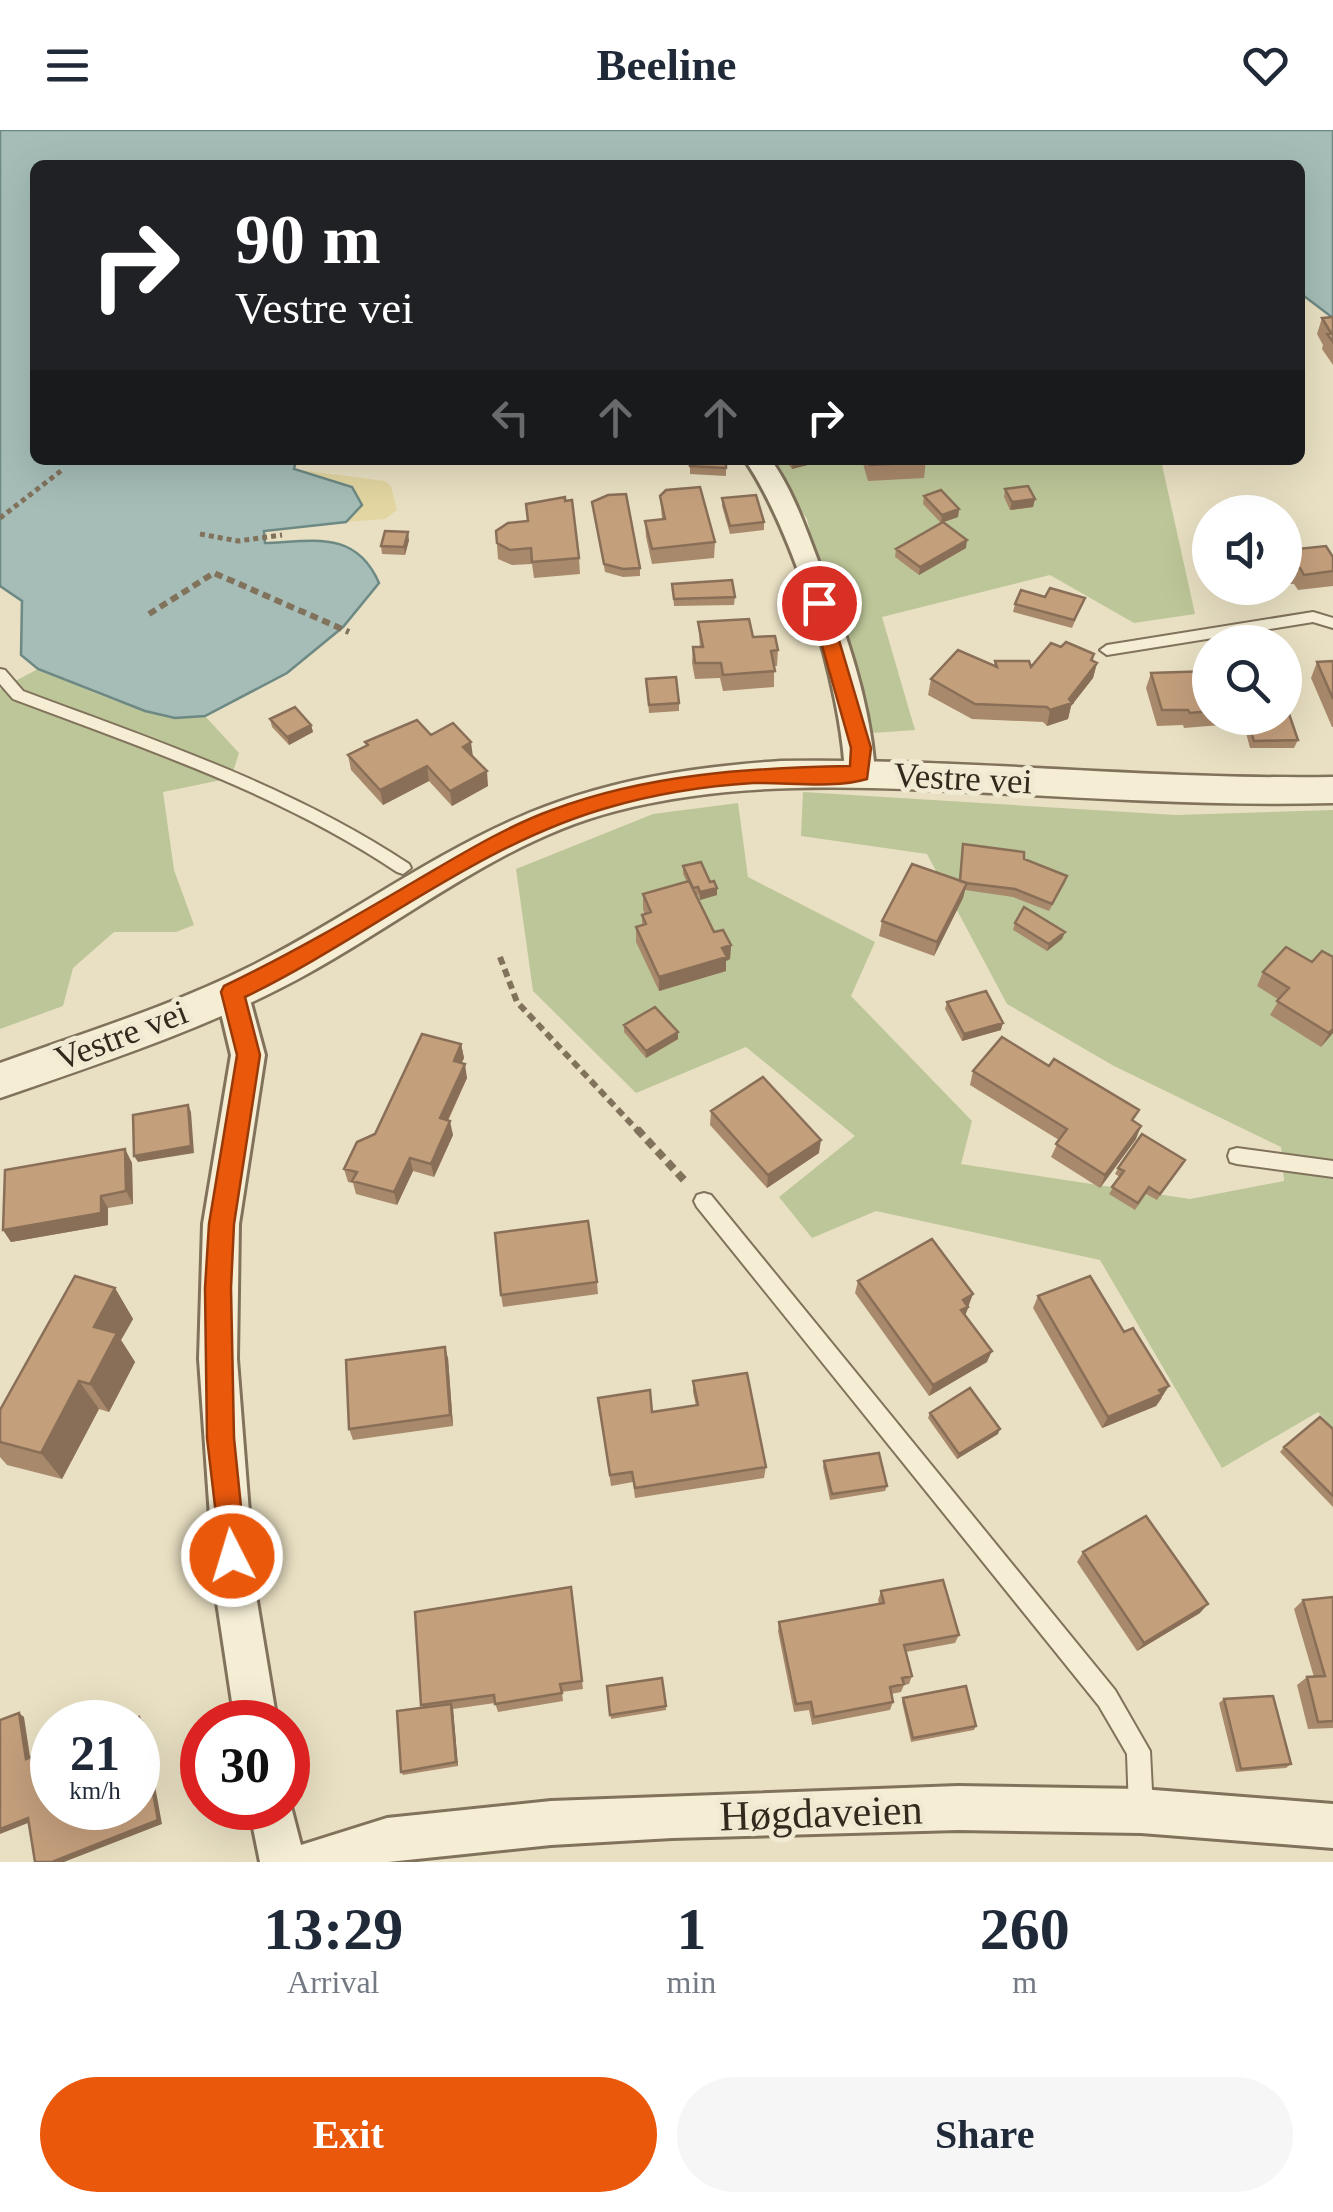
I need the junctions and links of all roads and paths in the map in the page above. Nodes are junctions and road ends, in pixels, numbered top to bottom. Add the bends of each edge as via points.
1 (762, 465) edge
2 (62, 470) dead end
3 (0, 518) edge
4 (200, 534) dead end
5 (282, 534) dead end
6 (149, 614) dead end
7 (1333, 622) edge
8 (348, 632) dead end
9 (1107, 650) dead end
10 (0, 674) edge
11 (860, 774) junction
12 (1333, 790) edge
13 (403, 868) dead end
14 (500, 956) dead end
15 (232, 992) junction
16 (0, 1081) edge
17 (1236, 1156) dead end
18 (1333, 1168) edge
19 (704, 1200) joint
20 (252, 1700) edge
21 (1142, 1810) junction
22 (1333, 1826) edge
23 (275, 1830) edge
24 (282, 1862) edge
25 (312, 1862) edge

1 - 11 street via 829,632 861,748
2 - 3 path
4 - 5 path via 238,541
6 - 8 path via 214,573
7 - 9 lane via 1313,617
10 - 13 lane via 18,694 339,826
11 - 12 street, Vestre vei
11 - 15 street, Vestre vei via 695,782 556,816
14 - 19 path via 517,1002
15 - 16 street, Vestre vei
15 - 20 street via 248,1055 222,1224 218,1359 234,1588
17 - 18 lane
19 - 21 lane via 1107,1698 1138,1750
21 - 22 street, Høgdaveien
21 - 25 street, Høgdaveien via 958,1808 551,1823 387,1840
23 - 24 street

